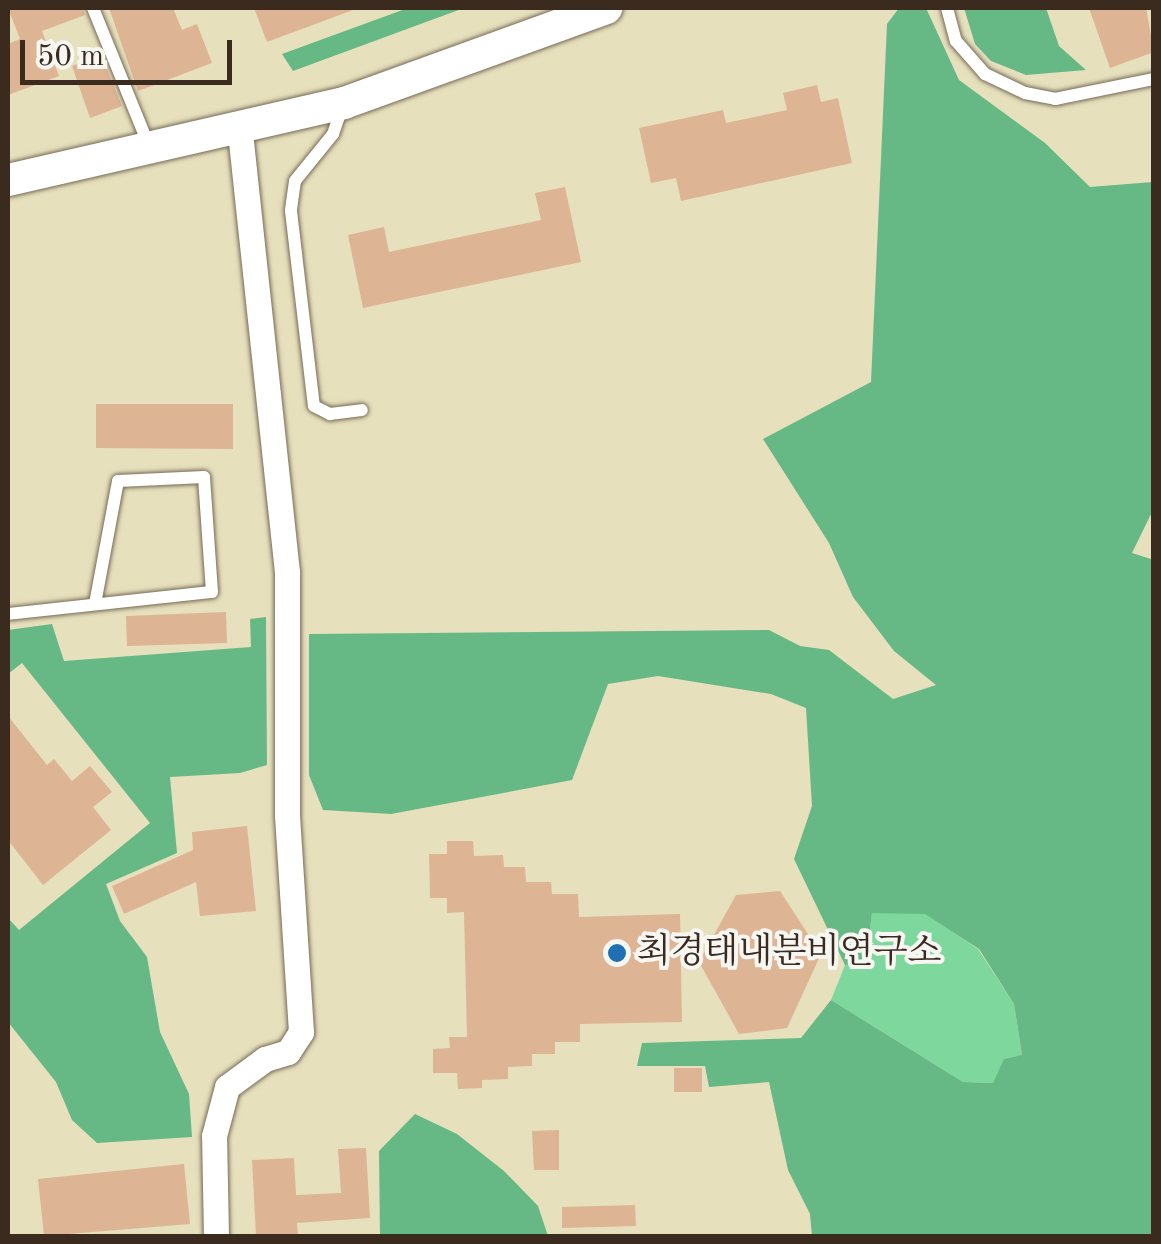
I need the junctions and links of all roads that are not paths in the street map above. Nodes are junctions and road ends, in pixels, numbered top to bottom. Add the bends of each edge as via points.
1 (93, 8) edge
2 (606, 8) edge
3 (947, 8) edge
4 (1153, 78) edge
5 (344, 103) junction
6 (239, 124) junction
7 (149, 146) junction
8 (8, 180) edge
9 (362, 410) dead end
10 (95, 604) junction
11 (8, 614) edge
12 (216, 1236) edge

1 - 7 lane
2 - 5 street
3 - 4 lane via 956,41 986,74 1025,93 1055,99
5 - 6 street
5 - 9 lane via 333,134 296,182 291,212 314,406 330,414
6 - 7 street
6 - 12 street via 287,572 287,815 302,1032 288,1052 265,1059 227,1087 214,1136
7 - 8 street
10 - 10 lane via 212,592 204,477 118,481
10 - 11 lane

